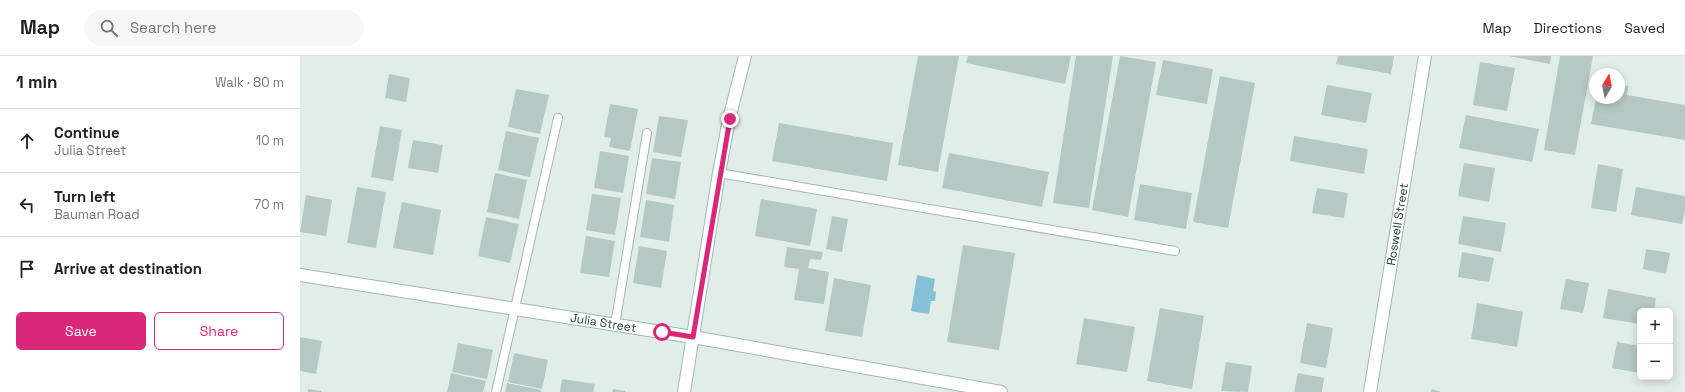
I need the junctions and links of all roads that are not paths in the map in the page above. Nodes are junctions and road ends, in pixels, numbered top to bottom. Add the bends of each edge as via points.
1 (745, 56) edge
2 (1426, 56) edge
3 (558, 118) dead end
4 (647, 133) dead end
5 (720, 173) junction
6 (1175, 251) dead end
7 (300, 275) edge
8 (515, 309) junction
9 (615, 325) junction
10 (693, 337) junction
11 (496, 392) edge
12 (684, 392) edge
13 (1001, 392) edge
14 (1370, 392) edge

1 - 5 street
2 - 14 street, Roswell Street
3 - 8 lane
4 - 9 lane
5 - 6 lane
5 - 10 street
7 - 8 street, Julia Street
8 - 9 street, Julia Street
8 - 11 lane
9 - 10 street, Julia Street
10 - 12 street
10 - 13 street, Julia Street

